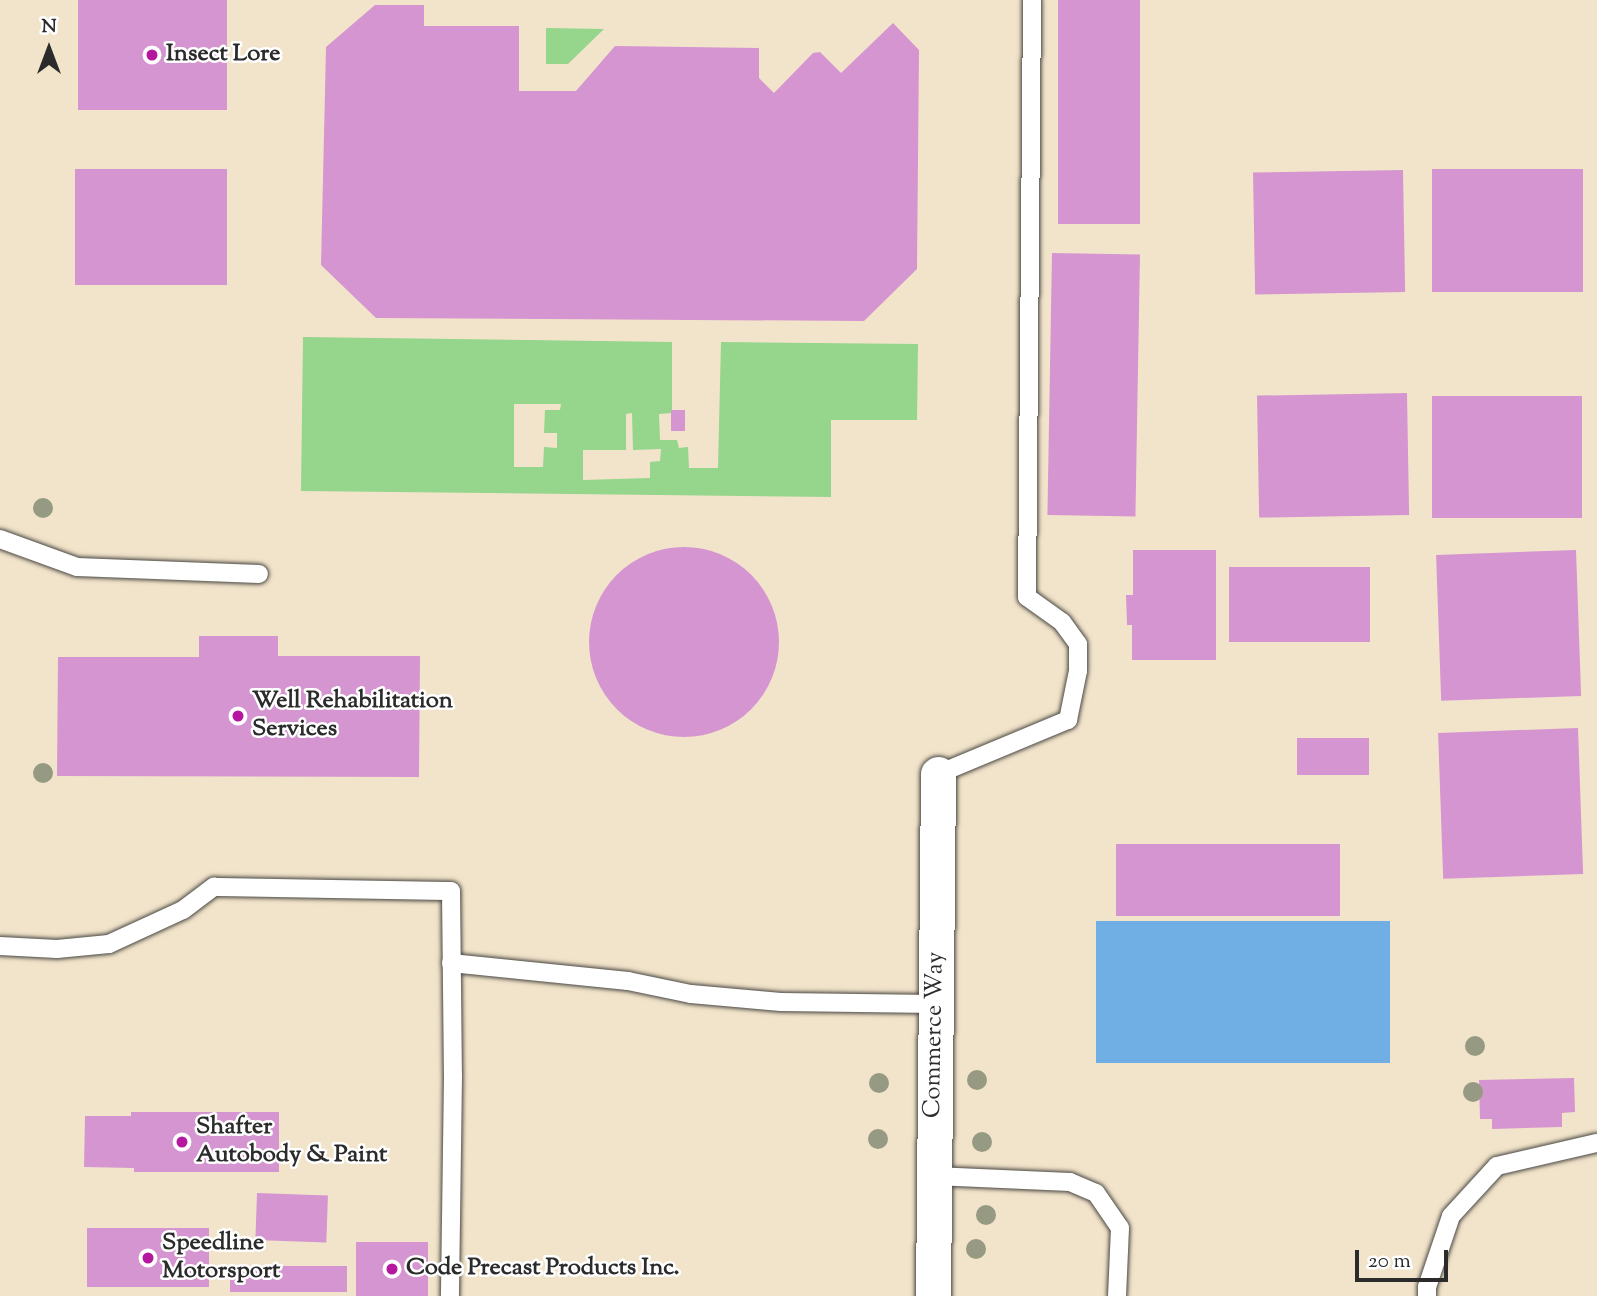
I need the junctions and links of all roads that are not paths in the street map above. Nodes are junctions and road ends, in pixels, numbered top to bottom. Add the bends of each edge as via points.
1 (1032, 0) edge
2 (0, 540) edge
3 (259, 574) dead end
4 (937, 774) joint
5 (0, 946) edge
6 (451, 963) junction
7 (936, 1004) junction
8 (1597, 1143) edge
9 (934, 1177) junction
10 (450, 1296) edge
11 (933, 1296) edge
12 (1116, 1296) edge
13 (1427, 1296) edge

1 - 4 lane via 1027,597 1062,622 1078,644 1078,671 1068,720
2 - 3 lane via 77,567
4 - 7 street, Commerce Way
5 - 6 lane via 57,949 109,944 183,910 214,887 451,891
6 - 7 lane via 768,1001
6 - 10 lane
7 - 9 street, Commerce Way
8 - 13 lane via 1497,1166 1451,1216
9 - 11 street, Commerce Way
9 - 12 lane via 1070,1182 1097,1194 1120,1228

